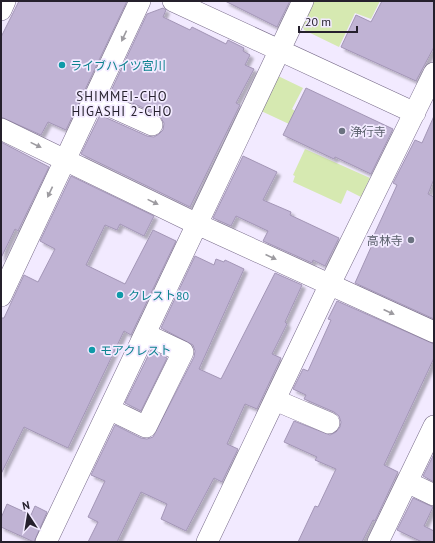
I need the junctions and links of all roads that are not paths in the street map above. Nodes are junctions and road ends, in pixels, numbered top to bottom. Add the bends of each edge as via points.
1 (5, 1) edge
2 (140, 1) edge
3 (173, 1) edge
4 (303, 1) edge
5 (1, 10) edge
6 (280, 50) junction
7 (434, 73) edge
8 (94, 99) junction
9 (415, 113) junction
10 (152, 125) dead end
11 (1, 129) edge
12 (66, 160) junction
13 (197, 224) junction
14 (330, 284) junction
15 (1, 296) edge
16 (434, 332) edge
17 (145, 334) junction
18 (275, 400) junction
19 (109, 409) junction
20 (329, 423) dead end
21 (434, 426) edge
22 (407, 482) junction
23 (434, 494) edge
24 (46, 542) edge
25 (207, 542) edge
26 (378, 542) edge

1 - 5 street
2 -> 8 street
3 - 6 street
4 - 6 street
6 - 9 street
6 - 13 street
7 - 9 street
8 - 10 street
8 - 12 street
9 - 14 street
11 -> 12 street
12 -> 13 street
12 -> 15 street
13 -> 14 street
13 - 17 street
14 -> 16 street
14 - 18 street
17 - 19 street
17 - 19 street via 183,352 146,427
18 - 20 street
18 - 25 street
19 - 24 street
21 - 22 street
22 - 23 street
22 - 26 street

